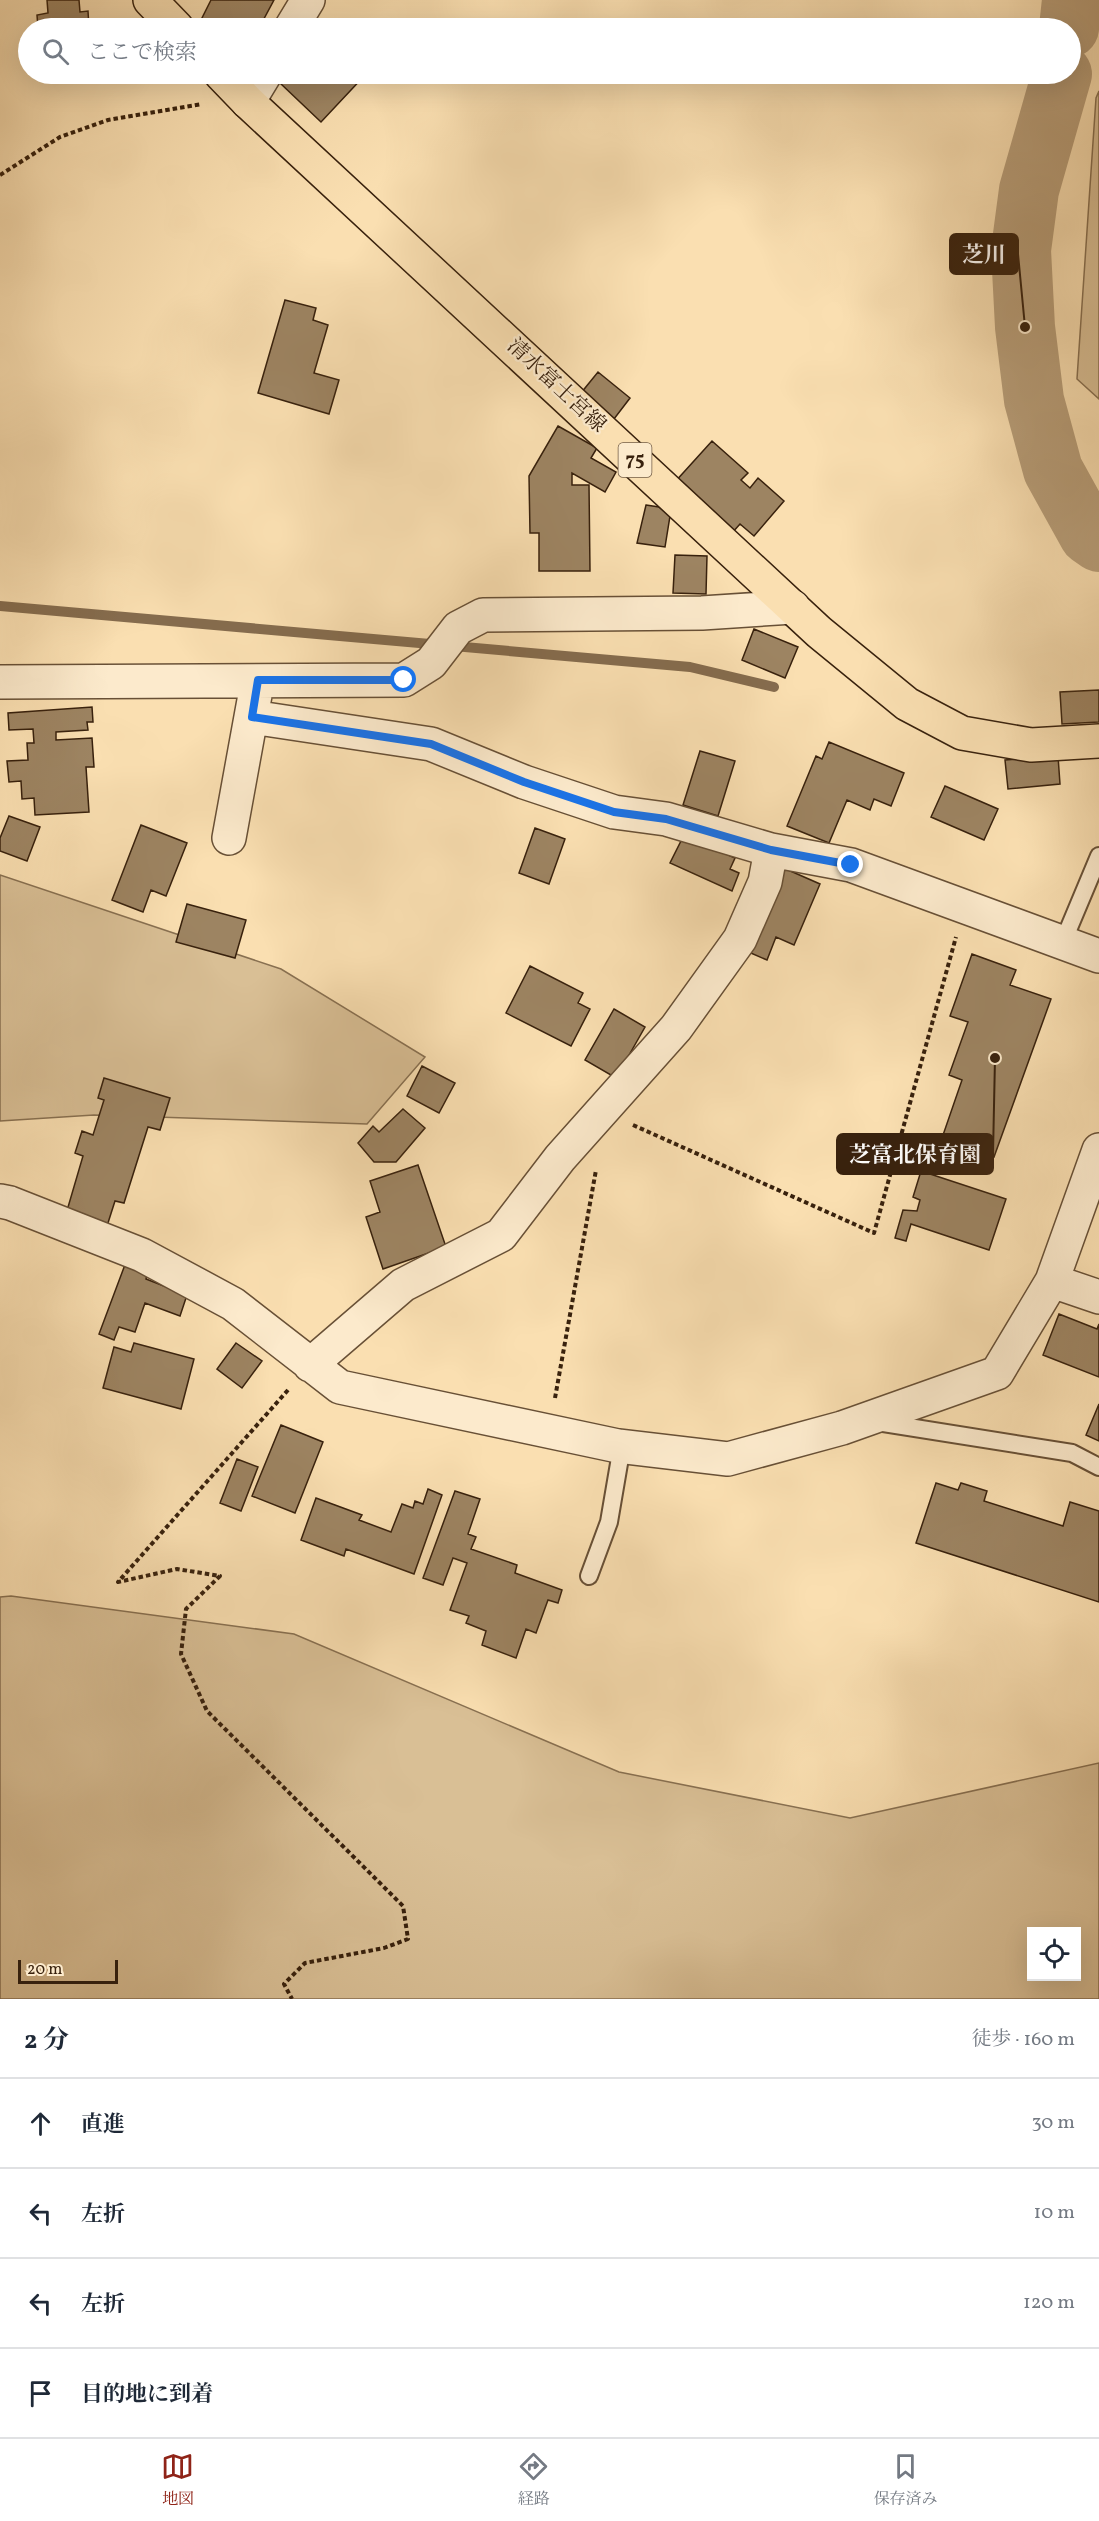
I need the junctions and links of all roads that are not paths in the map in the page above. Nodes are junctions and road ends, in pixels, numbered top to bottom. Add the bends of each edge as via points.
1 (150, 0) edge
2 (308, 0) edge
3 (167, 18) edge
4 (297, 18) edge
5 (231, 84) edge
6 (259, 84) edge
7 (248, 102) junction
8 (793, 607) junction
9 (258, 680) junction
10 (0, 682) edge
11 (252, 717) junction
12 (1099, 741) edge
13 (229, 838) dead end
14 (771, 850) junction
15 (1099, 856) edge
16 (1064, 942) junction
17 (1099, 956) edge
18 (1099, 1150) edge
19 (0, 1201) edge
20 (1052, 1281) junction
21 (1099, 1297) edge
22 (310, 1365) junction
23 (865, 1420) junction
24 (622, 1446) junction
25 (1099, 1467) edge
26 (589, 1576) dead end

1 - 3 main road
2 - 4 street
5 - 7 main road, 清水富士宮線 / 75
6 - 7 street
7 - 8 main road, 清水富士宮線 / 75
8 - 9 street via 702,613 483,615 458,628 431,663 404,680
8 - 12 main road, 清水富士宮線 / 75 via 907,704 962,733 1031,746
9 - 10 street
9 - 11 street
11 - 13 street
11 - 14 street via 431,744 524,782 614,812 666,819
14 - 16 street via 851,865
14 - 22 street via 765,882 740,939 676,1028 580,1136 501,1235 403,1285
15 - 16 lane
16 - 17 street
18 - 20 street
19 - 22 street via 142,1255 233,1304
20 - 21 street
20 - 23 street via 997,1373
22 - 24 street via 340,1388
23 - 24 street via 728,1459
23 - 25 lane via 1072,1454
24 - 26 lane via 609,1522

